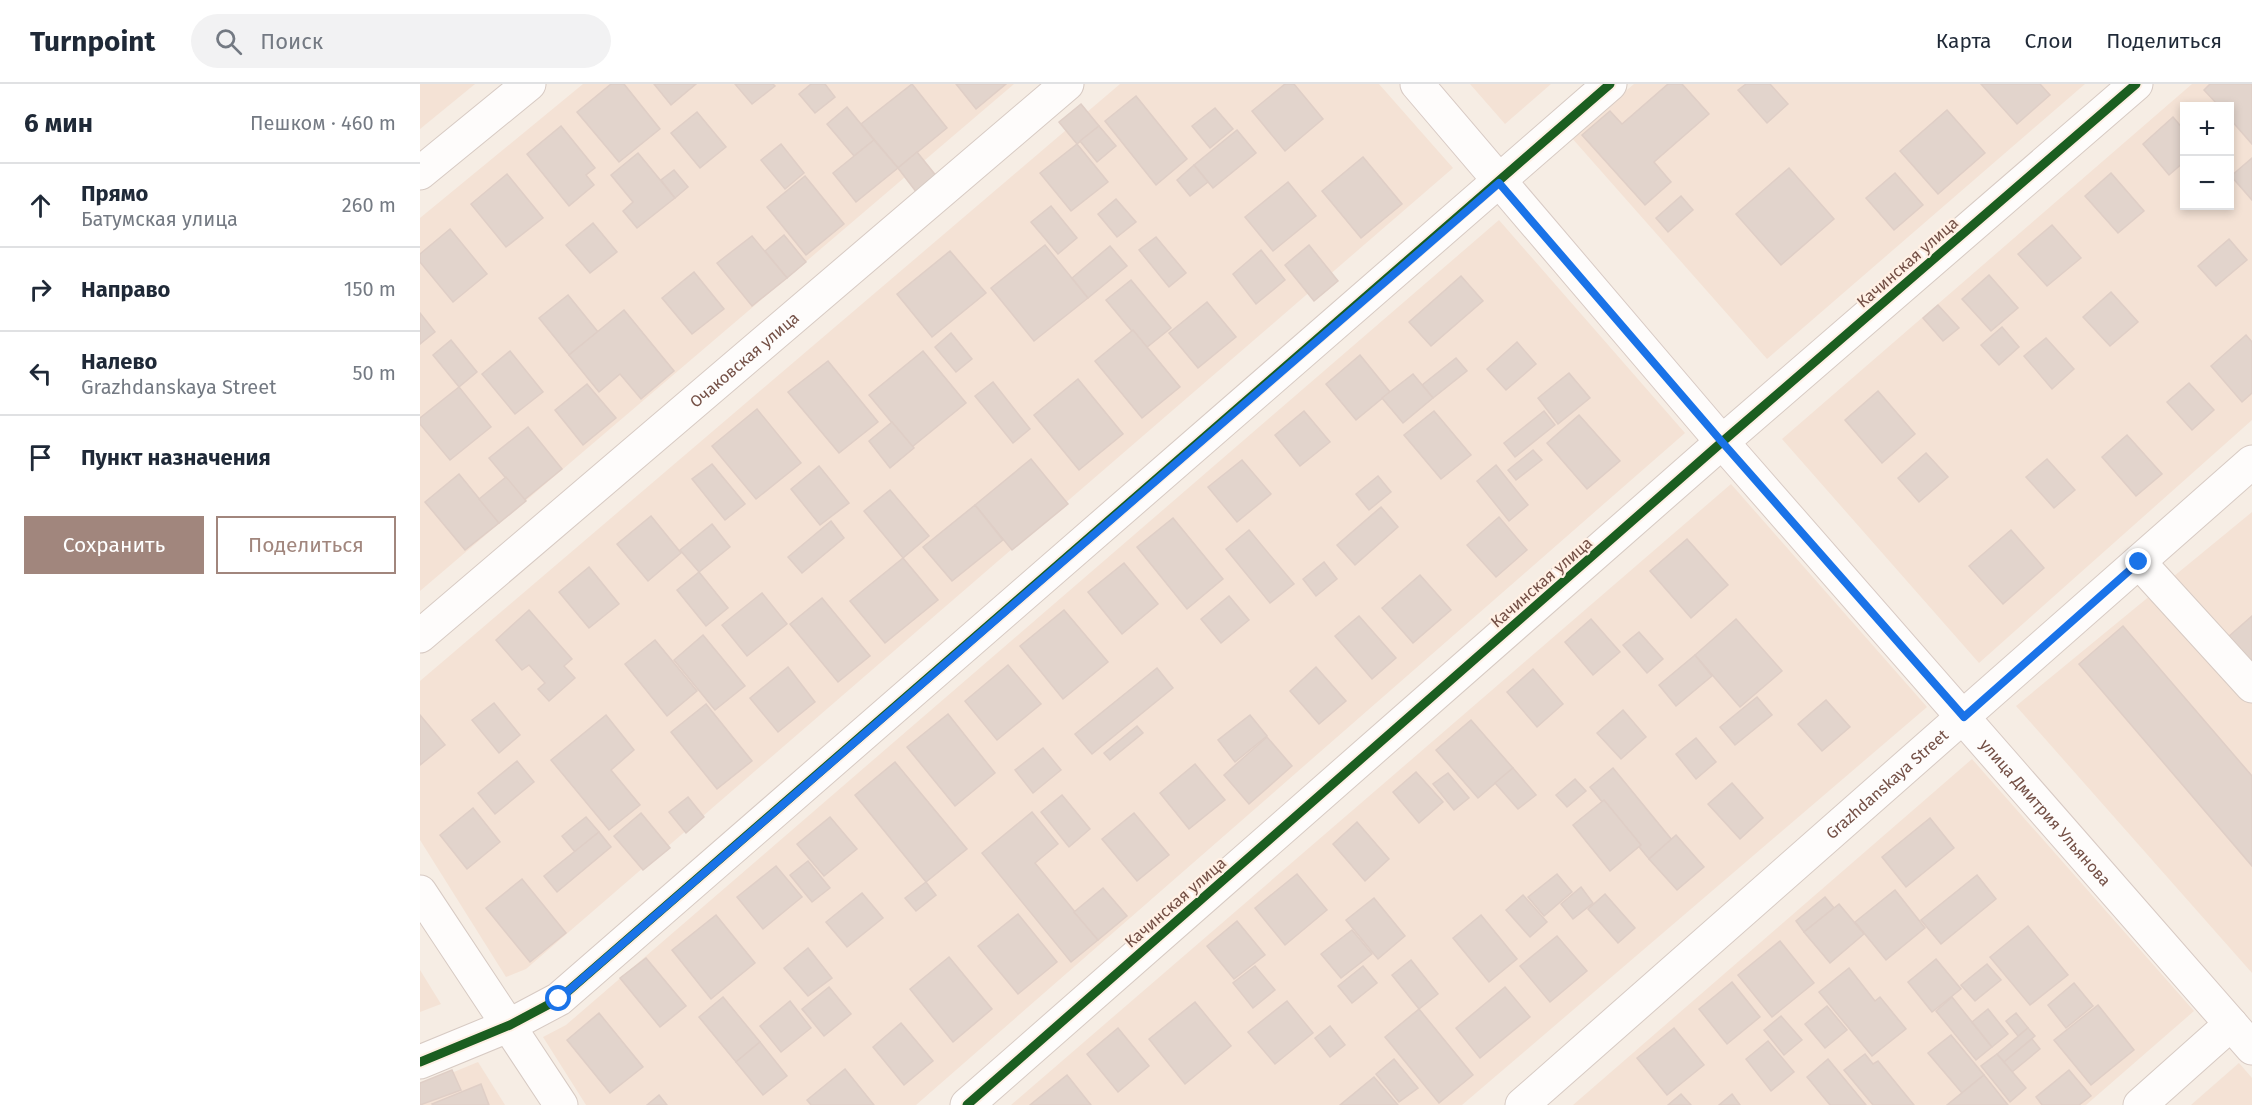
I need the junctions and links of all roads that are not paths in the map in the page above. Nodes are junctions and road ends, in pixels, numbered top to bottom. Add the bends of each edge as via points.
1 (529, 84) edge
2 (1067, 84) edge
3 (1417, 84) edge
4 (1610, 84) edge
5 (2136, 84) edge
6 (420, 173) edge
7 (1499, 183) junction
8 (1722, 442) junction
9 (2252, 462) edge
10 (2139, 562) junction
11 (420, 636) edge
12 (2252, 686) edge
13 (1964, 717) junction
14 (420, 892) edge
15 (510, 1025) junction
16 (2241, 1036) edge
17 (420, 1062) edge
18 (561, 1105) edge
19 (968, 1105) edge
20 (1522, 1105) edge
21 (2140, 1105) edge

1 - 6 street
2 - 11 street, Очаковская улица
3 - 7 street, улица Дмитрия Ульянова
4 - 7 street
5 - 8 street, Качинская улица
7 - 8 street, улица Дмитрия Ульянова
7 - 15 street via 559,999
8 - 13 street, улица Дмитрия Ульянова
8 - 19 street, Качинская улица
9 - 10 street, Grazhdanskaya Street
10 - 12 street
10 - 13 street, Grazhdanskaya Street
13 - 16 street, улица Дмитрия Ульянова
13 - 20 street, Grazhdanskaya Street
14 - 15 street
15 - 17 street
15 - 18 street
16 - 21 street

